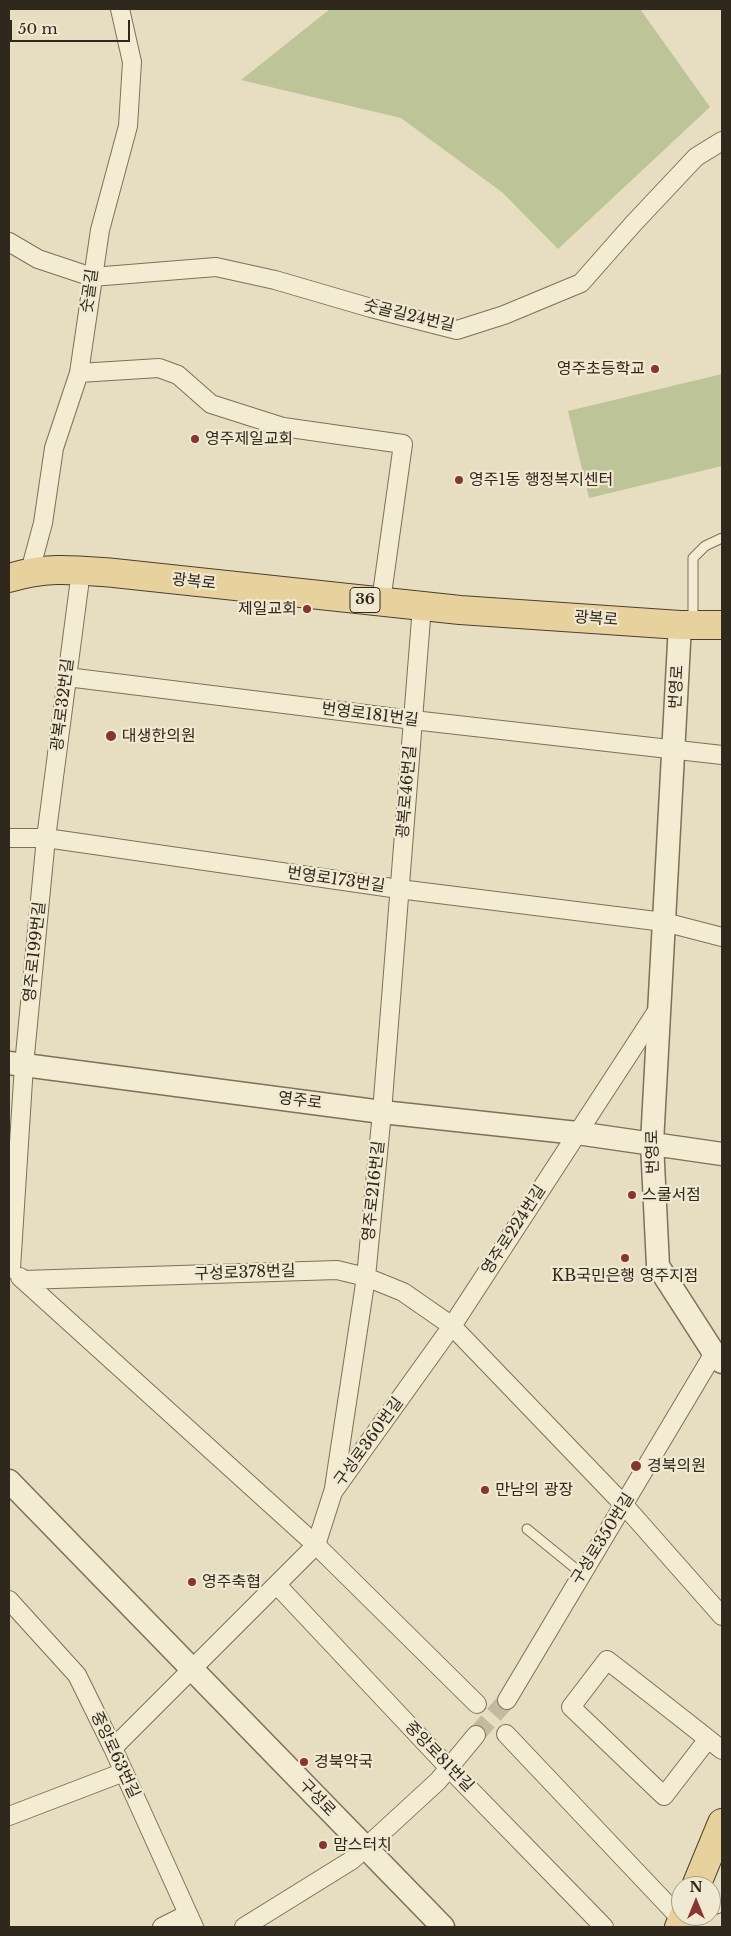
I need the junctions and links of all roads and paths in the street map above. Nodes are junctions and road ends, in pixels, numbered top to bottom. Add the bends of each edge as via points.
1 (120, 9) edge
2 (722, 141) edge
3 (9, 242) edge
4 (92, 277) junction
5 (79, 373) junction
6 (722, 538) edge
7 (81, 571) junction
8 (19, 574) edge
9 (381, 601) junction
10 (422, 606) junction
11 (687, 625) junction
12 (722, 626) edge
13 (67, 677) junction
14 (413, 720) junction
15 (673, 750) junction
16 (722, 755) edge
17 (9, 838) edge
18 (46, 838) junction
19 (399, 889) junction
20 (664, 922) junction
21 (722, 937) edge
22 (659, 1008) junction
23 (16, 1064) edge
24 (382, 1112) junction
25 (577, 1133) junction
26 (652, 1143) junction
27 (722, 1154) edge
28 (13, 1271) edge
29 (366, 1276) junction
30 (452, 1326) junction
31 (718, 1358) edge
32 (9, 1481) edge
33 (333, 1492) junction
34 (624, 1505) junction
35 (527, 1529) dead end
36 (316, 1545) junction
37 (581, 1573) junction
38 (277, 1585) junction
39 (9, 1600) edge
40 (722, 1616) edge
41 (192, 1670) junction
42 (507, 1700) tunnel mouth
43 (477, 1704) dead end
44 (506, 1734) dead end
45 (476, 1735) tunnel mouth
46 (708, 1739) junction
47 (114, 1748) junction
48 (722, 1750) edge
49 (449, 1768) junction
50 (124, 1772) junction
51 (9, 1816) edge
52 (722, 1823) edge
53 (366, 1848) junction
54 (700, 1876) edge
55 (671, 1905) edge
56 (191, 1921) edge
57 (162, 1927) edge
58 (244, 1927) edge
59 (443, 1927) edge
60 (604, 1927) edge

1 - 4 street, 숫골길 via 132,62 128,126 100,230
2 - 4 street, 숫골길24번길 via 696,157 581,283 504,315 457,330 216,267
3 - 4 street via 38,260
4 - 5 street, 숫골길
5 - 8 street, 숫골길 via 54,448 43,523
5 - 9 street via 159,368 178,375 211,404 283,427 403,444
6 - 11 lane via 705,546 693,558
7 - 8 main road, 광복로 / 36 via 56,569
7 - 9 main road, 광복로 / 36
7 - 13 street, 광복로32번길
9 - 10 main road, 광복로 / 36
10 - 11 main road, 광복로 / 36
10 - 14 street, 광복로46번길
11 - 12 main road, 광복로 / 36
11 - 15 street, 번영로
13 - 14 street, 번영로181번길
13 - 18 street, 광복로32번길
14 - 15 street, 번영로181번길
14 - 19 street, 광복로46번길
15 - 16 street
15 - 20 street, 번영로
17 - 18 street, 번영로173번길
18 - 19 street, 번영로173번길
18 - 23 street, 영주로199번길
19 - 20 street, 번영로173번길
19 - 24 street, 영주로216번길
20 - 21 street
20 - 22 street, 번영로
22 - 25 street
22 - 26 street, 번영로
23 - 24 street, 영주로
23 - 28 street
24 - 25 street, 영주로
24 - 29 street, 영주로216번길
25 - 26 street, 영주로
25 - 30 street, 영주로224번길
26 - 27 street, 영주로
26 - 31 street, 번영로 via 658,1266
28 - 29 street, 구성로378번길 via 337,1270
28 - 36 street
29 - 30 street, 구성로378번길 via 403,1292
29 - 33 street, 영주로216번길
30 - 33 street, 구성로360번길
30 - 34 street, 구성로378번길
31 - 34 street, 구성로350번길
32 - 41 street, 구성로
33 - 36 street, 구성로360번길
34 - 37 street, 구성로350번길
34 - 40 street, 구성로378번길
35 - 37 lane
36 - 38 street, 구성로360번길
36 - 43 street
37 - 42 street, 구성로350번길
38 - 41 street, 구성로360번길
38 - 49 street, 중앙로81번길
39 - 47 street, 중앙로63번길 via 77,1675
41 - 47 street
41 - 53 street, 구성로
44 - 55 street
45 - 49 street
46 - 46 street via 607,1660 571,1707 664,1796
46 - 48 street
47 - 50 street, 중앙로63번길
49 - 53 street
49 - 60 street, 중앙로81번길
50 - 51 street
50 - 56 street, 중앙로63번길
52 - 54 main road
53 - 58 street
53 - 59 street, 구성로
56 - 57 street

